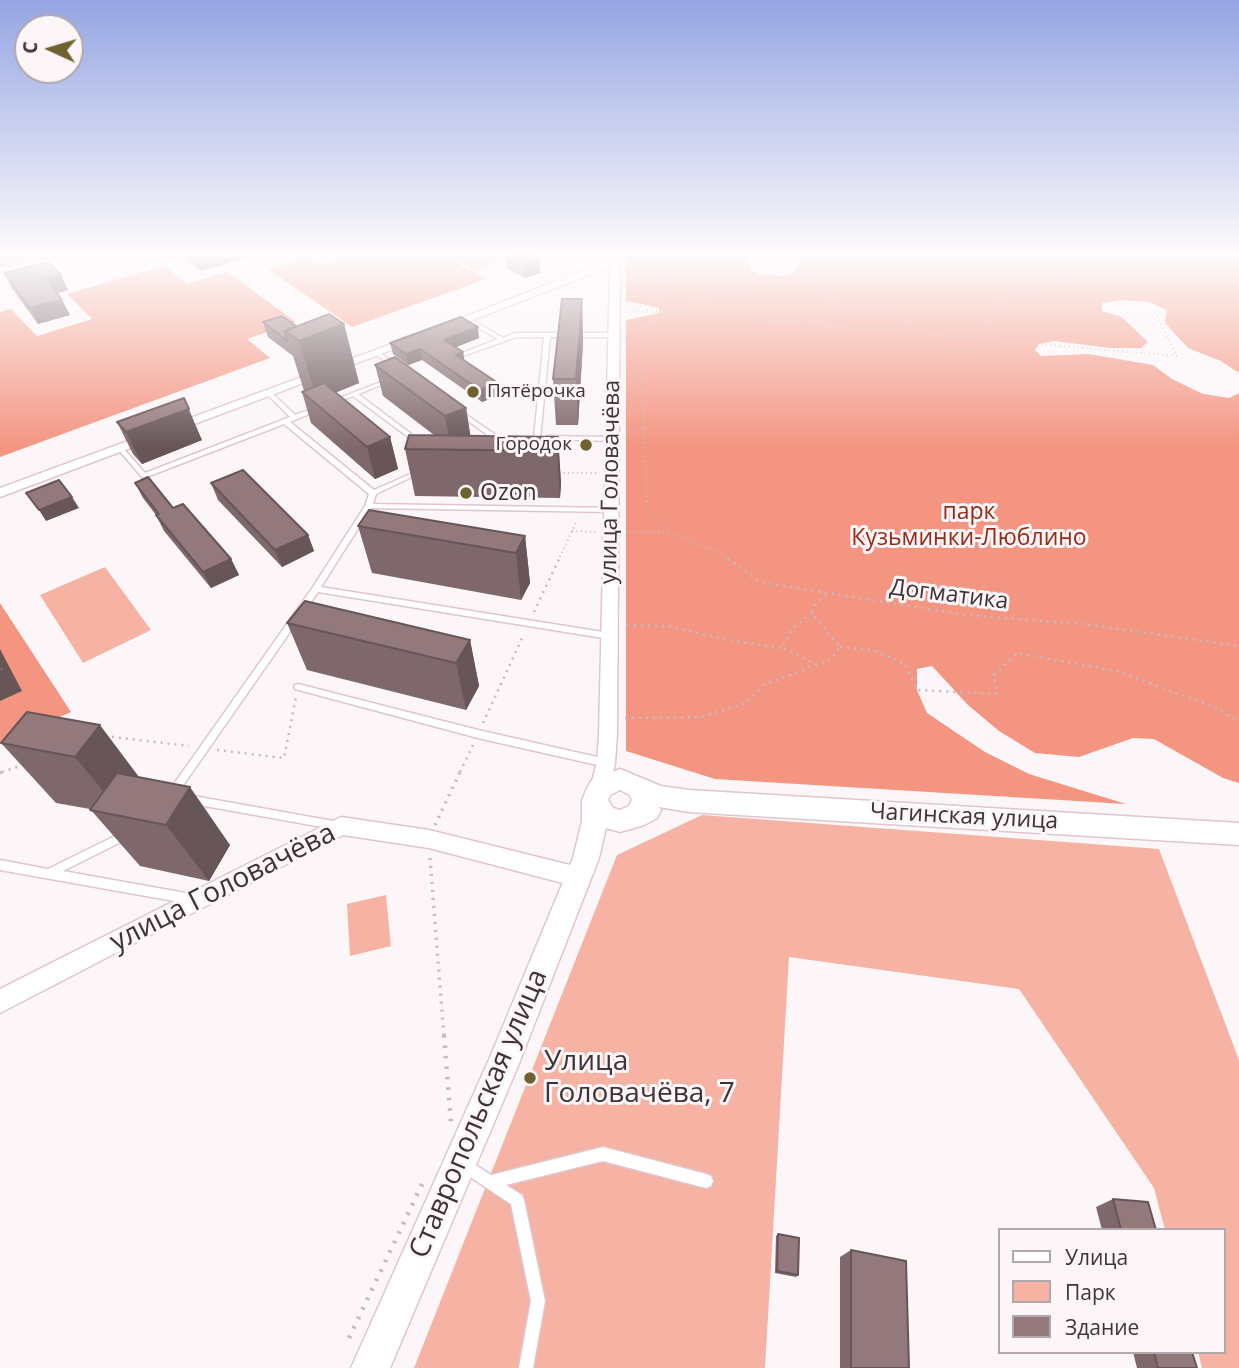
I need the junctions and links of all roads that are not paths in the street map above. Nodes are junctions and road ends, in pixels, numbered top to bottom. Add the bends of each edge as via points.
1 (465, 320) edge
2 (468, 320) edge
3 (614, 320) edge
4 (547, 335) junction
5 (613, 335) junction
6 (501, 339) junction
7 (377, 353) junction
8 (464, 354) edge
9 (270, 394) junction
10 (354, 394) junction
11 (450, 406) edge
12 (289, 419) junction
13 (612, 435) junction
14 (495, 438) junction
15 (509, 438) edge
16 (523, 438) edge
17 (537, 438) junction
18 (482, 443) edge
19 (424, 446) edge
20 (121, 449) junction
21 (432, 466) edge
22 (0, 493) edge
23 (373, 493) junction
24 (369, 506) junction
25 (611, 510) junction
26 (316, 589) junction
27 (609, 631) junction
28 (298, 687) road end
29 (607, 757) junction
30 (637, 785) junction
31 (171, 796) junction
32 (598, 797) junction
33 (689, 801) junction
34 (162, 804) edge
35 (631, 819) junction
36 (341, 826) junction
37 (134, 830) edge
38 (1239, 834) edge
39 (0, 864) edge
40 (582, 868) junction
41 (48, 874) junction
42 (196, 900) junction
43 (0, 1001) edge
44 (443, 1168) junction
45 (706, 1181) dead end
46 (490, 1182) junction
47 (370, 1368) edge
48 (526, 1368) edge

1 - 7 street
2 - 6 lane
3 - 5 street, улица Головачёва
4 - 5 lane
4 - 6 lane
4 - 17 lane
5 - 13 street, улица Головачёва
6 - 8 lane
7 - 9 street
7 - 10 lane via 405,374
9 - 12 lane
9 - 20 street
10 - 12 lane
10 - 19 lane
11 - 14 lane
12 - 20 lane via 144,476
12 - 23 lane
13 - 17 lane
13 - 25 street, улица Головачёва
14 - 15 lane
14 - 18 lane
16 - 17 lane
20 - 22 street
21 - 23 lane
23 - 24 lane
24 - 25 lane
24 - 26 lane
25 - 27 street, улица Головачёва via 606,532
26 - 27 lane
26 - 31 lane
27 - 29 street, улица Головачёва
28 - 29 lane via 478,734
29 - 30 street
29 - 32 street, улица Головачёва
30 - 32 street via 620,779
30 - 33 street, Чагинская улица via 659,796
30 - 35 street via 645,800 640,813
31 - 34 lane
31 - 36 lane
32 - 35 street via 605,817
32 - 40 street, Ставропольская улица
33 - 35 street, Чагинская улица
33 - 38 street, Чагинская улица
35 - 40 street, Ставропольская улица via 600,839
36 - 40 street, улица Головачёва
36 - 42 street, улица Головачёва
37 - 41 lane
39 - 41 lane
40 - 44 street, Ставропольская улица
41 - 42 lane
42 - 43 street, улица Головачёва
44 - 46 lane
44 - 47 street, Ставропольская улица
45 - 46 lane via 603,1154
46 - 48 lane via 517,1200 538,1301

